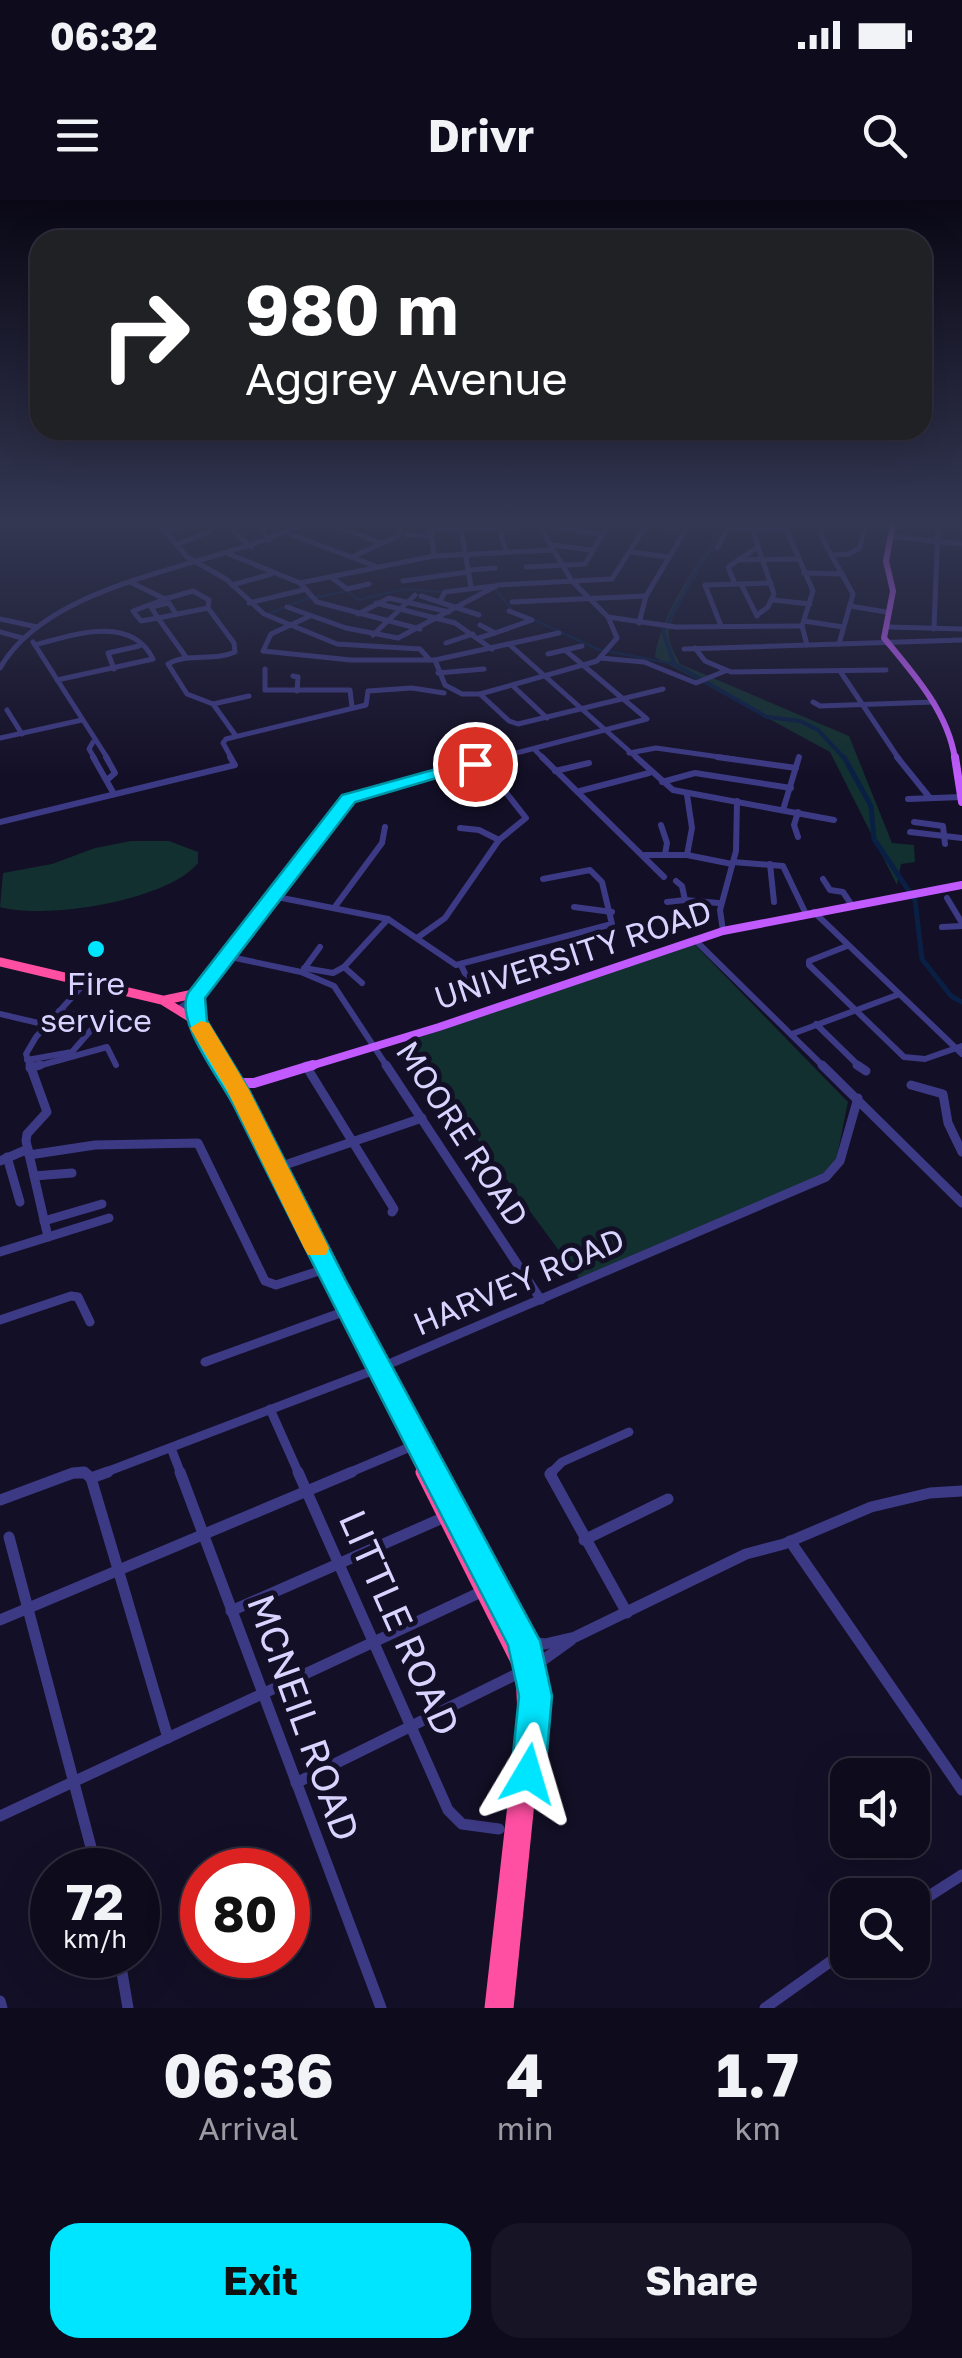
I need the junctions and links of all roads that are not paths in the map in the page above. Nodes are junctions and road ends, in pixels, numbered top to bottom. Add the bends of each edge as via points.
1 (67, 608) edge
2 (135, 608) edge
3 (152, 608) edge
4 (173, 608) edge
5 (206, 608) edge
6 (208, 608) edge
7 (256, 608) edge
8 (288, 608) edge
9 (341, 608) edge
10 (367, 608) edge
11 (434, 608) edge
12 (456, 608) edge
13 (465, 608) edge
14 (598, 608) edge
15 (642, 608) edge
16 (714, 608) edge
17 (752, 608) edge
18 (764, 608) edge
19 (808, 608) edge
20 (849, 608) edge
21 (864, 608) edge
22 (887, 608) edge
23 (893, 608) edge
24 (934, 608) edge
25 (400, 609) joint
26 (449, 612) junction
27 (509, 612) dead end
28 (886, 612) junction
29 (176, 614) junction
30 (358, 614) junction
31 (479, 615) dead end
32 (756, 615) junction
33 (310, 616) junction
34 (158, 618) junction
35 (441, 618) junction
36 (0, 619) edge
37 (388, 620) junction
38 (610, 620) junction
39 (803, 623) junction
40 (638, 624) junction
41 (480, 625) dead end
42 (760, 625) junction
43 (291, 626) junction
44 (721, 626) junction
45 (843, 626) junction
46 (37, 627) junction
47 (888, 627) junction
48 (420, 629) junction
49 (934, 629) junction
50 (962, 629) edge
51 (0, 632) edge
52 (559, 633) dead end
53 (29, 634) junction
54 (374, 634) junction
55 (495, 634) junction
56 (404, 636) junction
57 (476, 636) junction
58 (22, 638) junction
59 (888, 640) junction
60 (962, 640) edge
61 (446, 643) dead end
62 (807, 644) junction
63 (839, 644) junction
64 (510, 645) junction
65 (34, 646) junction
66 (139, 646) junction
67 (582, 646) dead end
68 (695, 648) junction
69 (420, 649) junction
70 (492, 649) junction
71 (684, 649) dead end
72 (565, 650) junction
73 (4, 653) edge
74 (548, 654) dead end
75 (605, 654) junction
76 (186, 656) junction
77 (432, 658) junction
78 (587, 666) junction
79 (0, 667) edge
80 (114, 669) junction
81 (265, 669) dead end
82 (484, 669) dead end
83 (886, 670) dead end
84 (459, 671) junction
85 (725, 671) junction
86 (840, 671) junction
87 (438, 673) junction
88 (293, 676) dead end
89 (547, 677) junction
90 (465, 679) dead end
91 (57, 680) junction
92 (514, 687) dead end
93 (663, 689) dead end
94 (298, 691) junction
95 (444, 693) dead end
96 (480, 694) junction
97 (249, 696) dead end
98 (623, 699) junction
99 (814, 702) dead end
100 (934, 702) junction
101 (213, 704) junction
102 (861, 705) junction
103 (352, 706) junction
104 (583, 709) junction
105 (6, 710) dead end
106 (546, 718) junction
107 (82, 720) junction
108 (605, 730) junction
109 (953, 731) junction
110 (22, 734) junction
111 (236, 736) junction
112 (0, 738) edge
113 (94, 742) junction
114 (534, 749) junction
115 (629, 753) junction
116 (108, 757) junction
117 (799, 757) dead end
118 (95, 760) junction
119 (589, 763) dead end
120 (962, 767) edge
121 (796, 768) junction
122 (555, 771) junction
123 (650, 772) junction
124 (107, 780) junction
125 (662, 782) junction
126 (500, 784) dead end
127 (790, 788) junction
128 (580, 791) junction
129 (114, 794) junction
130 (687, 795) junction
131 (930, 798) junction
132 (908, 799) dead end
133 (962, 800) edge
134 (737, 802) junction
135 (782, 810) junction
136 (798, 812) junction
137 (834, 820) dead end
138 (0, 822) edge
139 (914, 822) dead end
140 (661, 825) dead end
141 (385, 827) dead end
142 (460, 828) dead end
143 (910, 832) dead end
144 (798, 837) dead end
145 (962, 838) edge
146 (499, 840) junction
147 (946, 840) junction
148 (665, 854) junction
149 (644, 855) junction
150 (687, 856) junction
151 (733, 863) junction
152 (770, 864) junction
153 (664, 876) dead end
154 (543, 879) dead end
155 (823, 879) dead end
156 (676, 881) dead end
157 (961, 884) edge
158 (912, 892) junction
159 (273, 895) junction
160 (947, 898) dead end
161 (686, 900) junction
162 (667, 902) dead end
163 (774, 902) dead end
164 (718, 904) junction
165 (851, 904) junction
166 (574, 907) dead end
167 (334, 908) junction
168 (612, 912) junction
169 (809, 912) junction
170 (388, 919) junction
171 (962, 925) edge
172 (942, 927) dead end
173 (723, 930) junction
174 (417, 938) junction
175 (694, 940) junction
176 (848, 946) junction
177 (320, 947) dead end
178 (226, 956) junction
179 (0, 964) edge
180 (461, 966) junction
181 (344, 967) junction
182 (302, 970) junction
183 (468, 982) dead end
184 (362, 983) dead end
185 (84, 984) junction
186 (197, 995) junction
187 (897, 995) junction
188 (162, 1000) junction
189 (180, 1008) junction
190 (59, 1011) junction
191 (856, 1011) junction
192 (0, 1014) edge
193 (196, 1021) junction
194 (98, 1022) junction
195 (816, 1024) junction
196 (46, 1025) junction
197 (141, 1031) dead end
198 (792, 1034) junction
199 (373, 1045) junction
200 (960, 1050) edge
201 (29, 1064) junction
202 (116, 1065) dead end
203 (306, 1066) junction
204 (866, 1071) dead end
205 (840, 1082) junction
206 (911, 1085) dead end
207 (237, 1089) junction
208 (858, 1098) junction
209 (872, 1113) junction
210 (849, 1115) junction
211 (422, 1118) junction
212 (354, 1142) junction
213 (962, 1150) edge
214 (29, 1152) junction
215 (4, 1159) edge
216 (276, 1168) junction
217 (72, 1173) dead end
218 (34, 1176) junction
219 (20, 1202) dead end
220 (962, 1203) edge
221 (102, 1204) dead end
222 (392, 1212) dead end
223 (108, 1218) dead end
224 (44, 1221) junction
225 (48, 1237) junction
226 (0, 1252) edge
227 (322, 1270) junction
228 (541, 1300) junction
229 (343, 1312) junction
230 (0, 1320) edge
231 (90, 1322) dead end
232 (205, 1362) dead end
233 (377, 1369) junction
234 (270, 1409) junction
235 (629, 1432) dead end
236 (410, 1447) junction
237 (172, 1448) junction
238 (90, 1478) junction
239 (306, 1490) junction
240 (962, 1491) edge
241 (668, 1499) dead end
242 (0, 1500) edge
243 (447, 1516) junction
244 (203, 1534) junction
245 (9, 1537) dead end
246 (584, 1540) junction
247 (790, 1541) junction
248 (338, 1562) junction
249 (116, 1571) junction
250 (485, 1590) junction
251 (27, 1609) junction
252 (231, 1611) junction
253 (627, 1612) junction
254 (0, 1620) edge
255 (574, 1637) junction
256 (524, 1641) junction
257 (376, 1642) junction
258 (528, 1670) junction
259 (262, 1694) junction
260 (412, 1726) junction
261 (168, 1738) junction
262 (73, 1781) junction
263 (296, 1783) junction
264 (962, 1790) edge
265 (0, 1816) edge
266 (499, 1829) dead end
267 (91, 1848) edge
268 (962, 1875) edge
269 (930, 1895) edge
270 (830, 1961) edge
271 (125, 1978) edge
272 (128, 2008) edge
273 (381, 2008) edge
274 (492, 2008) edge
275 (506, 2008) edge
276 (765, 2008) edge

1 - 46 street
2 - 34 street via 140,620
3 - 34 street
4 - 29 street
5 - 29 street
6 - 76 street via 236,649 218,659
7 - 43 street
8 - 33 street
9 - 30 street
10 - 30 street
11 - 26 street
12 - 26 street
13 - 31 street
14 - 38 street
15 - 40 street
16 - 44 street
17 - 32 street
18 - 32 street
19 - 39 street
20 - 45 street
21 - 28 street
22 - 28 main road
23 - 47 main road
24 - 49 street
25 - 35 street
25 - 37 street
26 - 35 street
27 - 55 street via 532,620
28 - 59 main road
29 - 34 street
30 - 37 street
32 - 42 street
33 - 43 street
33 - 54 street
34 - 76 street
35 - 48 street
35 - 57 street
36 - 46 street
37 - 48 street
37 - 54 street
38 - 40 street
38 - 75 street via 617,638
39 - 42 street
39 - 45 street
39 - 62 street
40 - 44 street
41 - 55 street
42 - 44 street
43 - 69 street via 337,644
43 - 77 street via 271,634 262,650 351,660
45 - 63 street
46 - 53 street
47 - 49 street
47 - 59 main road
48 - 56 street
49 - 50 street
51 - 58 street
52 - 64 street
53 - 58 street
53 - 65 street
54 - 56 street
55 - 57 street
56 - 69 street
57 - 61 street
57 - 70 street
58 - 73 street
59 - 60 street
59 - 63 street
59 - 100 main road
59 - 109 main road via 920,676
62 - 63 street
62 - 68 street
64 - 70 street
64 - 89 street
65 - 66 street via 96,629 130,637
65 - 91 street
66 - 80 street via 108,653
66 - 80 street via 152,661
67 - 72 street
68 - 71 street
68 - 85 street
69 - 77 street
70 - 77 street
72 - 74 street
72 - 78 street
73 - 79 street
75 - 78 street
75 - 85 street via 701,682
76 - 101 street via 168,664 187,694
77 - 87 street
78 - 89 street
78 - 98 street
80 - 91 street
81 - 94 street via 264,690
82 - 84 street
83 - 86 street
84 - 87 street
84 - 90 street
85 - 86 street
86 - 102 street
87 - 96 street via 456,692
88 - 94 street
89 - 96 street
89 - 104 street
91 - 107 street
92 - 106 street
93 - 98 street
94 - 103 street via 350,690
95 - 103 street via 368,691 368,704
96 - 106 street via 510,722
97 - 101 street
98 - 104 street
98 - 108 street via 647,719
99 - 102 street
100 - 102 street
100 - 109 main road
101 - 111 street
102 - 131 street
103 - 111 street
104 - 106 street
104 - 108 street
105 - 110 street
107 - 110 street
107 - 113 street
108 - 114 street
108 - 115 street
109 - 120 main road
109 - 133 main road
110 - 112 street
111 - 129 street via 223,743 235,765
113 - 116 street
113 - 118 street via 89,749
114 - 122 street
114 - 159 street via 352,796
115 - 121 street via 656,748
115 - 123 street
116 - 118 street
116 - 124 street via 116,773
117 - 121 street
118 - 124 street
119 - 122 street
121 - 127 street
122 - 128 street
123 - 125 street
123 - 128 street
124 - 129 street
125 - 127 street via 695,774
125 - 130 street
126 - 146 street via 526,816
127 - 135 street
128 - 149 street
129 - 138 street
130 - 134 street
130 - 150 street
131 - 132 street
131 - 133 street
134 - 135 street
134 - 151 street
135 - 136 street
136 - 137 street
136 - 144 street
139 - 147 street via 943,826
140 - 148 street
141 - 167 street via 382,844
142 - 146 street
143 - 147 street
145 - 147 street
146 - 174 street via 445,918
148 - 149 street
148 - 150 street
149 - 153 street
150 - 151 street
151 - 152 street
151 - 164 street
152 - 163 street
152 - 169 street via 786,870
154 - 168 street via 590,870 602,882
155 - 165 street
156 - 161 street
157 - 158 main road
157 - 158 main road
158 - 165 main road, UNIVERSITY ROAD
159 - 167 street
159 - 178 street
160 - 171 street
161 - 162 street
161 - 164 street
164 - 173 street
165 - 169 main road, UNIVERSITY ROAD
166 - 168 street
167 - 170 street
168 - 180 street via 612,924 600,929
169 - 173 main road, UNIVERSITY ROAD
169 - 176 street
170 - 174 street
170 - 181 street
171 - 172 street
173 - 175 main road, UNIVERSITY ROAD
174 - 180 street
175 - 198 street
175 - 199 main road, UNIVERSITY ROAD
176 - 187 street
176 - 191 street via 808,963
177 - 182 street
178 - 182 street
178 - 186 street
179 - 185 highway
179 - 188 highway
180 - 183 street
181 - 182 street via 333,974
181 - 184 street
182 - 199 street, MOORE ROAD via 334,986
185 - 190 street
185 - 227 highway via 166,1006 194,1027
186 - 188 highway
186 - 189 street
186 - 193 street
187 - 191 street
187 - 200 street
188 - 189 highway
189 - 193 highway
190 - 194 street
190 - 196 street
191 - 195 street
191 - 200 street via 908,1059
192 - 196 street
193 - 207 highway
194 - 197 street
194 - 201 street via 72,1052
195 - 198 street
195 - 204 street
196 - 201 street via 27,1050
198 - 205 street
199 - 203 main road, UNIVERSITY ROAD
199 - 211 street, MOORE ROAD
201 - 202 street via 107,1047
201 - 214 street via 47,1112 27,1134
203 - 207 main road, UNIVERSITY ROAD
203 - 212 street
205 - 208 street
205 - 210 street
206 - 213 street via 942,1094
207 - 216 highway
208 - 209 street
208 - 210 street
209 - 210 street
209 - 220 street
210 - 228 street, HARVEY ROAD via 839,1166 826,1177
211 - 212 street
211 - 228 street, MOORE ROAD
212 - 216 street
212 - 222 street
214 - 215 street
214 - 218 street
214 - 227 street via 192,1140 265,1281 276,1285
215 - 219 street
216 - 233 highway
217 - 218 street
218 - 224 street
221 - 224 street
223 - 225 street
224 - 225 street
225 - 226 street
227 - 229 highway
228 - 233 street, HARVEY ROAD
229 - 232 street
229 - 233 highway
230 - 231 street via 71,1296 78,1297
233 - 234 street, HARVEY ROAD
233 - 236 highway
233 - 256 highway
234 - 237 street, HARVEY ROAD
234 - 239 street, LITTLE ROAD
235 - 246 street via 550,1474
236 - 239 street
236 - 243 highway
237 - 238 street, HARVEY ROAD
237 - 244 street, MCNEIL ROAD
238 - 242 street, HARVEY ROAD via 72,1473
238 - 249 street
239 - 244 street
239 - 248 street, LITTLE ROAD
240 - 247 street via 871,1507
241 - 246 street
243 - 248 street
243 - 250 highway
244 - 249 street
244 - 252 street, MCNEIL ROAD
245 - 251 street
246 - 253 street
247 - 253 street via 746,1554
247 - 264 street
248 - 252 street
248 - 257 street, LITTLE ROAD
249 - 251 street
249 - 261 street
250 - 257 street
250 - 258 highway
251 - 254 street
251 - 262 street
252 - 259 street, MCNEIL ROAD
253 - 255 street
255 - 256 street
255 - 258 street
256 - 258 highway
257 - 259 street
257 - 260 street, LITTLE ROAD
258 - 260 street
258 - 274 highway
258 - 275 highway via 536,1714
259 - 261 street
259 - 263 street, MCNEIL ROAD
260 - 263 street
260 - 266 street, LITTLE ROAD via 454,1819
261 - 262 street
262 - 265 street
262 - 267 street
263 - 273 street, MCNEIL ROAD
268 - 269 street
270 - 276 street
271 - 272 street

